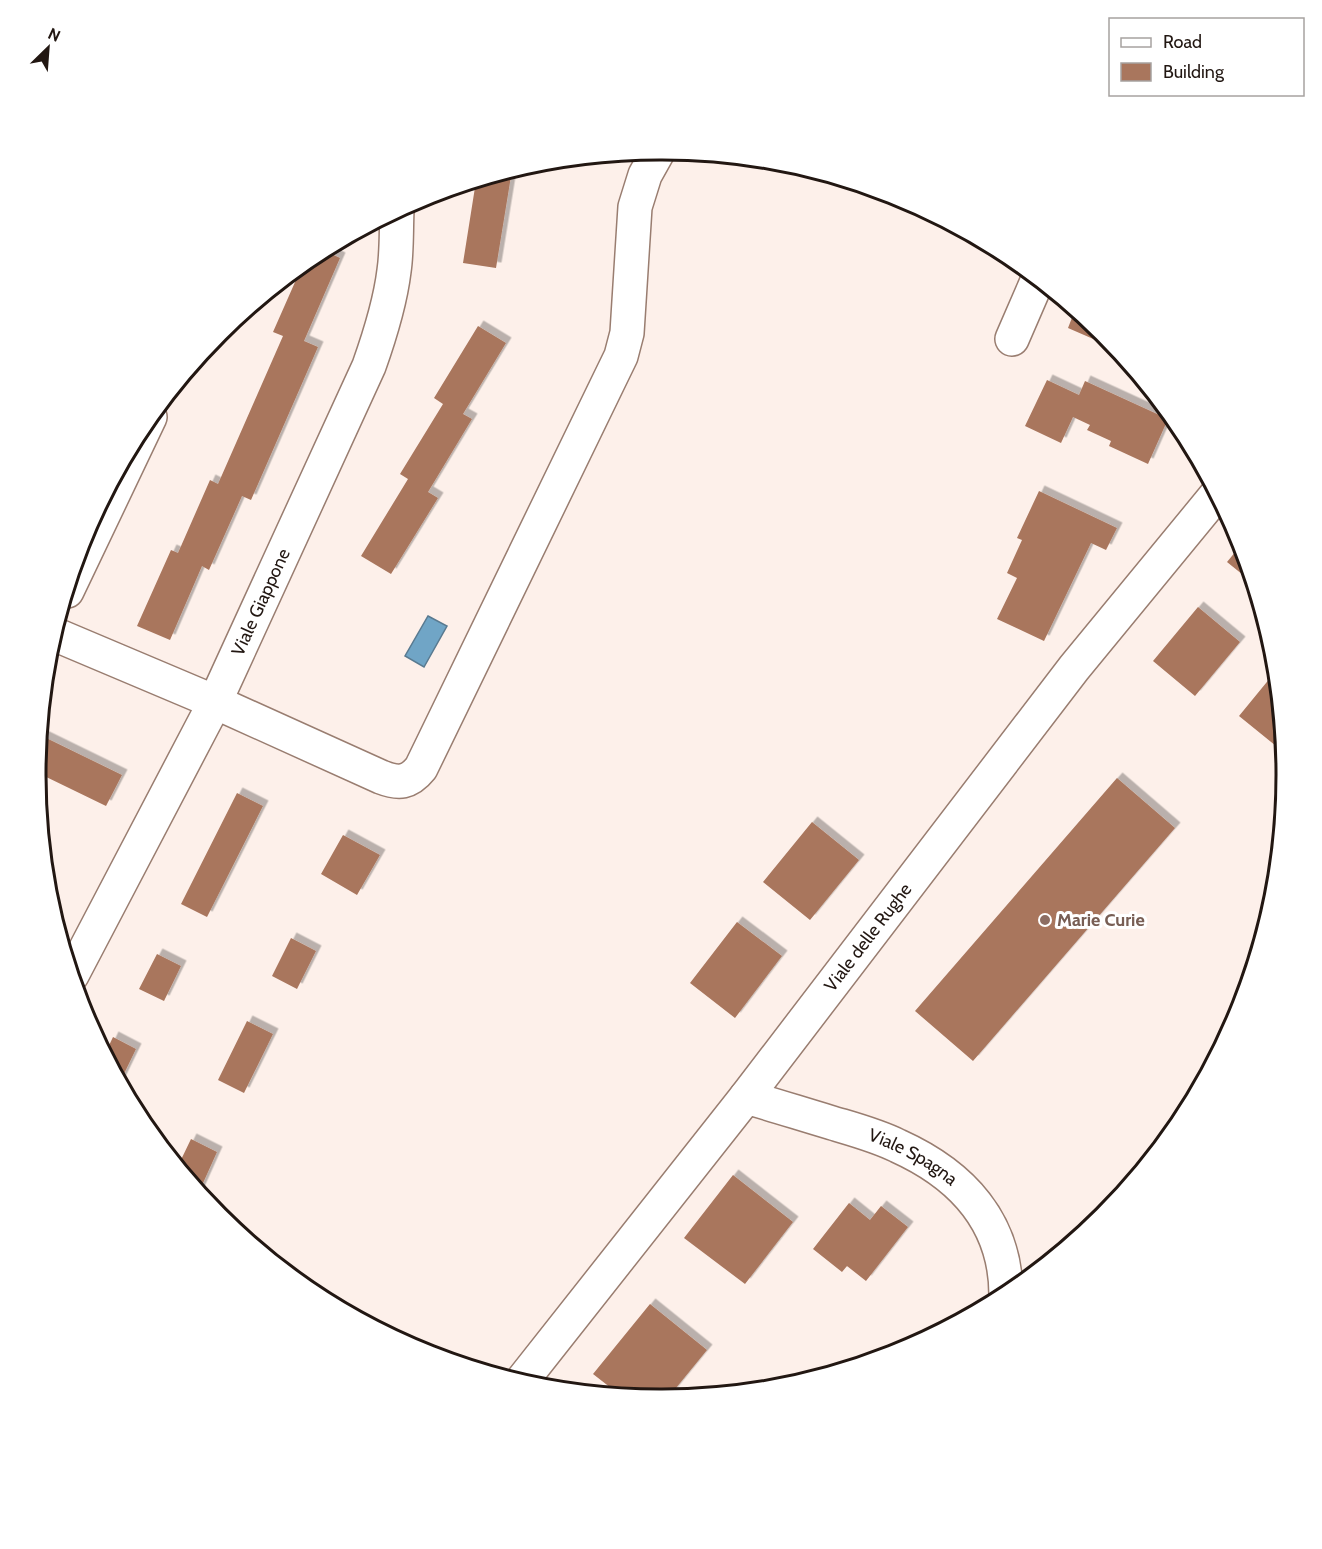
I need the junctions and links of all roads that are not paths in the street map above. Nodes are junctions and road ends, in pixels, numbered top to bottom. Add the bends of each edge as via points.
1 (654, 160) edge
2 (397, 220) edge
3 (1035, 287) edge
4 (1012, 339) dead end
5 (1211, 501) edge
6 (62, 637) edge
7 (215, 702) junction
8 (77, 966) edge
9 (746, 1097) junction
10 (1005, 1283) edge
11 (527, 1374) edge

1 - 7 street via 635,207 627,333 621,356 421,768 411,779 388,780
2 - 7 street, Viale Giappone via 391,293 369,366
3 - 4 street
5 - 9 street, Viale delle Rughe via 1074,668
6 - 7 street
7 - 8 street, Viale Giappone
9 - 10 street, Viale Spagna via 874,1136 914,1153 942,1172 964,1189 990,1225
9 - 11 street, Viale delle Rughe

